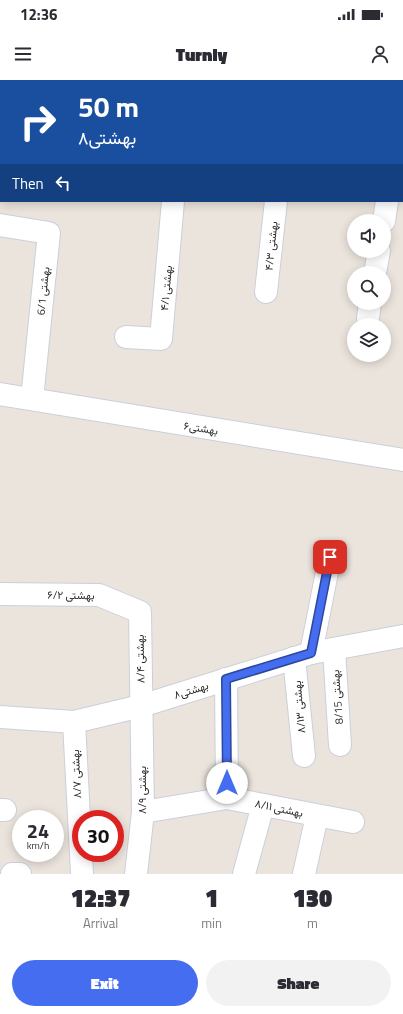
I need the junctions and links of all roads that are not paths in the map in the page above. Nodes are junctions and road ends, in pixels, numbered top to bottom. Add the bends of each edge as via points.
1 (173, 202) edge
2 (276, 202) edge
3 (387, 202) edge
4 (385, 214) edge
5 (0, 225) edge
6 (266, 292) dead end
7 (126, 337) dead end
8 (0, 394) edge
9 (32, 399) junction
10 (403, 460) edge
11 (330, 557) dead end
12 (0, 594) edge
13 (140, 612) joint
14 (403, 636) edge
15 (334, 649) junction
16 (303, 656) junction
17 (226, 679) junction
18 (141, 706) junction
19 (0, 718) edge
20 (74, 722) junction
21 (340, 745) dead end
22 (304, 756) dead end
23 (227, 798) junction
24 (263, 805) junction
25 (143, 812) junction
26 (317, 816) junction
27 (353, 822) dead end
28 (12, 874) edge
29 (20, 874) edge
30 (82, 874) edge
31 (136, 874) edge
32 (244, 874) edge
33 (304, 874) edge

1 - 7 street, بهشتی ۴/۱ via 161,339
2 - 6 street, بهشتی ۴/۳
3 - 4 street
5 - 9 street, بهشتی 6/1 via 50,233
8 - 9 street, بهشتی۶
9 - 10 street, بهشتی۶
11 - 16 street, بهشتی ۸/۱۳
12 - 13 street, بهشتی ۶/۲ via 99,595
13 - 18 street, بهشتی ۸/۴
14 - 15 street, بهشتی۸
15 - 16 street, بهشتی۸
15 - 21 street, بهشتی 8/15
16 - 17 street, بهشتی۸
16 - 22 street, بهشتی ۸/۱۳
17 - 18 street, بهشتی۸
17 - 23 street
18 - 20 street, بهشتی۸
18 - 25 street, بهشتی ۸/۹
19 - 20 street, بهشتی۸
20 - 30 street, بهشتی ۸/۷
23 - 24 street, بهشتی ۸/۱۱
23 - 25 street
24 - 26 street, بهشتی ۸/۱۱
24 - 32 street
25 - 31 street, بهشتی ۸/۹
26 - 27 street, بهشتی ۸/۱۱
26 - 33 street
28 - 29 street

